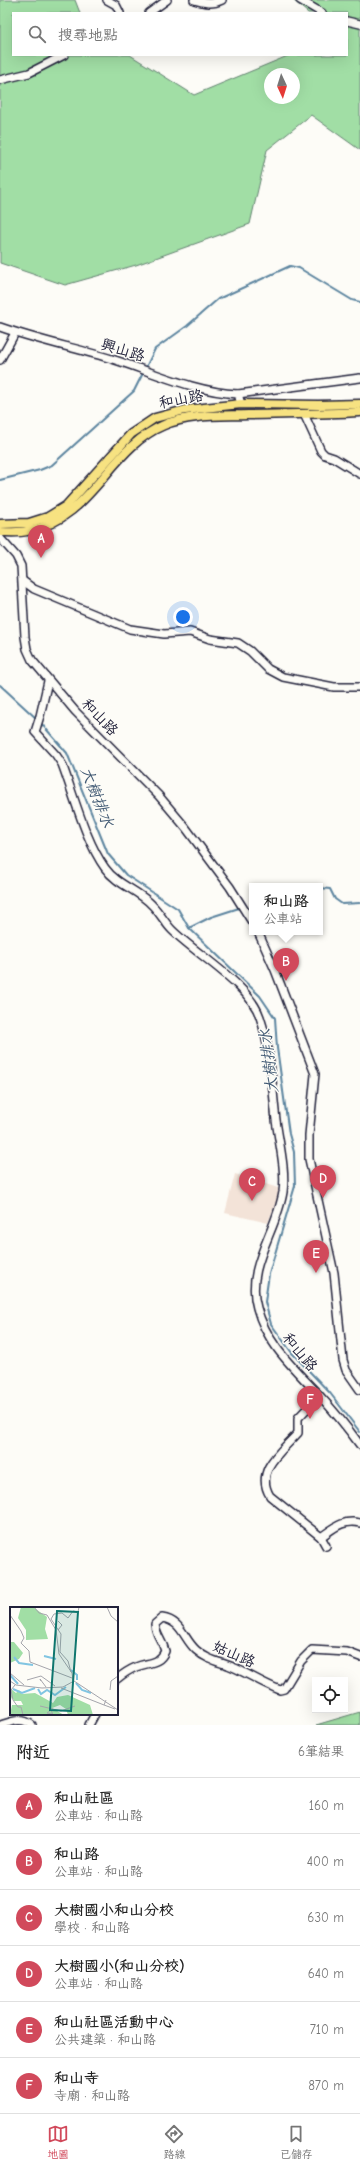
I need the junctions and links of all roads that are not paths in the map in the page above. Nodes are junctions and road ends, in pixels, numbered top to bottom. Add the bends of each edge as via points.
1 (107, 0) edge
2 (167, 0) edge
3 (194, 0) edge
4 (222, 0) edge
5 (300, 0) edge
6 (120, 12) edge
7 (149, 12) edge
8 (320, 12) edge
9 (348, 21) edge
10 (360, 24) edge
11 (62, 56) edge
12 (0, 80) edge
13 (0, 327) edge
14 (15, 332) junction
15 (0, 360) edge
16 (360, 378) edge
17 (238, 394) junction
18 (241, 404) junction
19 (360, 404) edge
20 (360, 412) edge
21 (304, 414) junction
22 (360, 474) edge
23 (0, 524) edge
24 (0, 532) edge
25 (0, 538) edge
26 (23, 581) junction
27 (48, 681) junction
28 (360, 687) edge
29 (249, 917) edge
30 (259, 935) edge
31 (360, 1390) edge
32 (319, 1396) junction
33 (360, 1445) edge
34 (360, 1523) edge
35 (321, 1537) junction
36 (326, 1546) dead end
37 (360, 1657) edge
38 (118, 1677) edge
39 (94, 1715) edge
40 (2, 1725) edge
41 (32, 1725) edge
42 (88, 1725) edge

1 - 6 street via 116,5
2 - 7 street
3 - 4 street via 215,3
5 - 8 street
9 - 10 street
11 - 12 street via 29,73
13 - 14 street, 興山路
14 - 15 street
14 - 17 street, 興山路 via 111,359 196,387 223,394
16 - 17 street, 興山路
17 - 18 street
18 - 19 main road, 和山路
18 - 23 main road, 和山路 via 185,410 155,418 131,434 66,506 29,523
20 - 21 main road, 和山路
21 - 22 street via 321,451
21 - 24 main road, 和山路 via 192,418 164,425 142,437 125,453 92,493 71,511 50,524 27,531
25 - 26 street, 和山路 via 16,556 21,566
26 - 27 street, 和山路 via 27,649
26 - 28 street via 130,629 164,634 190,632 215,640 238,643 268,669 283,677 334,687
27 - 29 street, 和山路 via 159,796 186,828
27 - 32 street, 和山路 via 35,730 62,764 94,849 105,868 114,879 152,904 171,929 228,976 252,1001 260,1015 267,1048 284,1179 278,1215 270,1230 255,1279 255,1298 264,1328 278,1352
30 - 31 street, 和山路 via 315,1074 309,1135 310,1164 334,1273 343,1360 346,1370
32 - 33 street, 和山路
32 - 35 street via 298,1418 298,1433 272,1461 265,1487 270,1496
34 - 35 street via 352,1521 339,1524
35 - 36 street
37 - 38 street, 姑山路 via 347,1652 312,1650 301,1661 284,1689 280,1690 233,1667 207,1658 195,1649 181,1627 170,1619 162,1618 155,1624 156,1634 165,1651 162,1657 156,1662 137,1667
39 - 42 street
40 - 41 street via 26,1720

